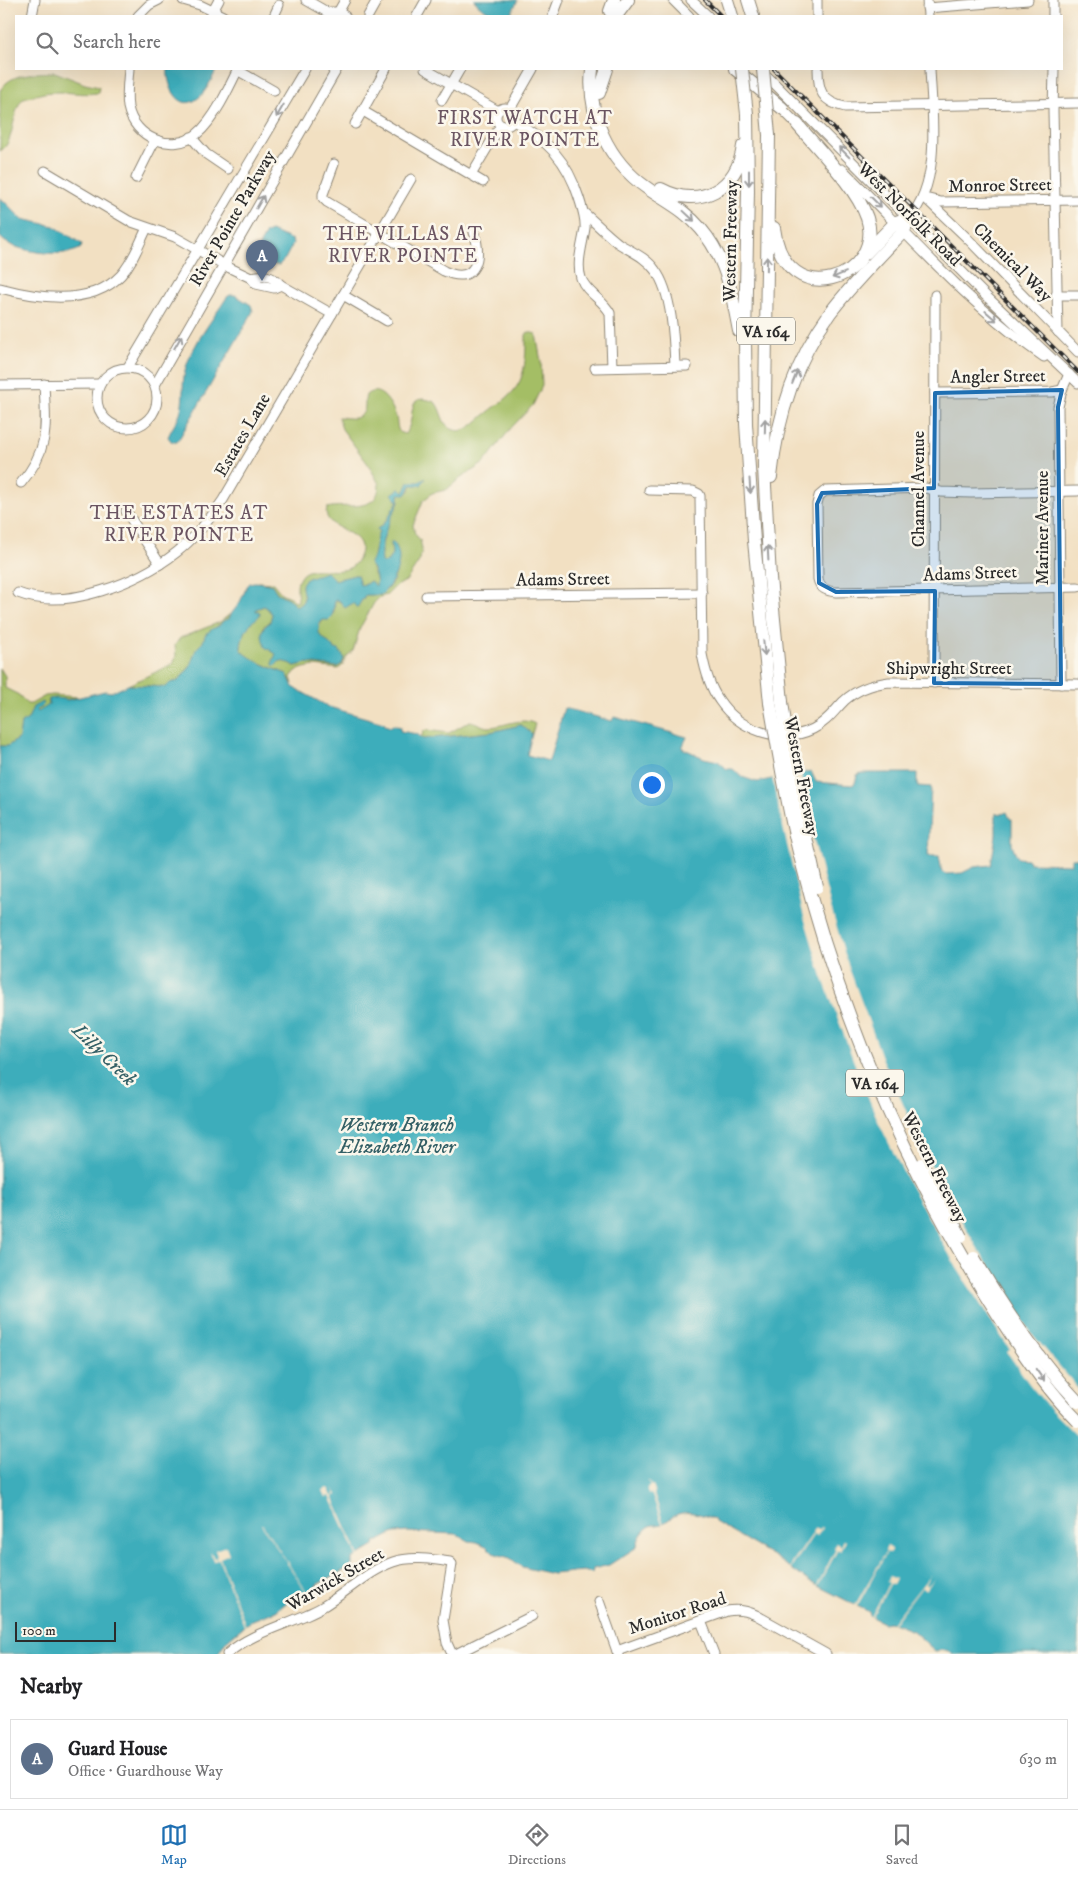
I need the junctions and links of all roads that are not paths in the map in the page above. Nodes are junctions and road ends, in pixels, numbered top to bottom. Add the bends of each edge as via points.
1 (35, 0) edge
2 (160, 0) edge
3 (183, 0) edge
4 (219, 0) edge
5 (306, 0) edge
6 (345, 0) edge
7 (377, 0) edge
8 (426, 0) edge
9 (559, 0) edge
10 (618, 0) edge
11 (628, 0) edge
12 (673, 0) edge
13 (692, 0) edge
14 (727, 0) edge
15 (817, 0) edge
16 (1028, 0) edge
17 (1053, 0) edge
18 (147, 3) edge
19 (279, 5) dead end
20 (927, 8) edge
21 (213, 10) junction
22 (612, 11) edge
23 (32, 15) edge
24 (139, 15) edge
25 (221, 15) edge
26 (274, 15) edge
27 (335, 15) edge
28 (369, 15) edge
29 (418, 15) edge
30 (553, 15) edge
31 (688, 15) edge
32 (707, 15) edge
33 (732, 15) edge
34 (817, 15) edge
35 (1054, 15) edge
36 (129, 70) edge
37 (237, 70) edge
38 (240, 70) edge
39 (304, 70) edge
40 (336, 70) edge
41 (385, 70) edge
42 (427, 70) edge
43 (459, 70) edge
44 (532, 70) edge
45 (592, 70) edge
46 (600, 70) edge
47 (607, 70) edge
48 (736, 70) edge
49 (742, 70) edge
50 (743, 70) edge
51 (762, 70) edge
52 (763, 70) edge
53 (818, 70) edge
54 (930, 70) edge
55 (1054, 70) edge
56 (451, 84) junction
57 (274, 91) dead end
58 (599, 93) junction
59 (442, 100) dead end
60 (1054, 103) junction
61 (1078, 103) edge
62 (932, 106) junction
63 (782, 108) junction
64 (510, 109) junction
65 (363, 111) junction
66 (498, 112) junction
67 (514, 121) junction
68 (355, 124) dead end
69 (797, 124) junction
70 (501, 125) junction
71 (748, 129) junction
72 (192, 137) junction
73 (155, 140) junction
74 (769, 140) junction
75 (334, 164) dead end
76 (228, 168) dead end
77 (45, 172) dead end
78 (471, 174) junction
79 (136, 178) dead end
80 (411, 179) dead end
81 (483, 182) dead end
82 (923, 196) junction
83 (1054, 200) junction
84 (1078, 200) edge
85 (584, 212) junction
86 (909, 218) junction
87 (900, 227) junction
88 (147, 228) junction
89 (474, 232) dead end
90 (380, 234) junction
91 (198, 250) junction
92 (862, 257) junction
93 (224, 265) junction
94 (0, 288) edge
95 (343, 295) junction
96 (935, 295) dead end
97 (1056, 295) junction
98 (1078, 295) edge
99 (332, 314) junction
100 (387, 321) dead end
101 (1058, 332) junction
102 (1078, 352) edge
103 (745, 361) junction
104 (675, 366) junction
105 (687, 366) dead end
106 (612, 367) junction
107 (128, 368) junction
108 (594, 368) dead end
109 (1067, 373) junction
110 (1078, 383) edge
111 (44, 384) junction
112 (100, 384) junction
113 (0, 385) edge
114 (155, 385) junction
115 (1062, 390) junction
116 (935, 393) junction
117 (21, 483) dead end
118 (649, 490) dead end
119 (934, 490) junction
120 (1078, 491) edge
121 (1058, 492) junction
122 (126, 512) dead end
123 (767, 527) junction
124 (160, 564) junction
125 (1059, 587) junction
126 (1078, 587) edge
127 (935, 591) junction
128 (18, 593) dead end
129 (702, 593) junction
130 (426, 596) dead end
131 (934, 683) junction
132 (1060, 684) junction
133 (1078, 684) edge
134 (776, 703) junction
135 (1078, 1402) edge
136 (1078, 1421) edge
137 (599, 1601) dead end
138 (532, 1616) dead end
139 (701, 1621) junction
140 (617, 1652) edge
141 (227, 1654) edge
142 (452, 1654) edge
143 (456, 1654) edge
144 (714, 1654) edge
145 (826, 1654) edge

1 - 23 street
2 - 18 street
3 - 21 street
4 - 21 street
5 - 27 street
6 - 27 street
7 - 28 street
8 - 29 street
9 - 30 street
10 - 22 highway
11 - 22 highway
12 - 31 street
13 - 32 street
14 - 33 highway
15 - 34 street
16 - 20 street
17 - 35 street
18 - 24 street
19 - 26 street
21 - 25 street
36 - 73 street via 127,99 130,115 141,131
37 - 72 street via 213,114
38 - 57 street
39 -> 91 street, River Pointe Parkway
93 -> 40 street, River Pointe Parkway
41 - 65 street
42 - 56 street
43 - 56 street
44 - 64 street
45 -> 103 highway via 591,94 596,116 614,155 646,187 690,217 718,253 733,293
46 - 58 highway
47 - 58 highway
48 - 63 highway
49 - 71 highway, Western Freeway / VA 164, bridge
50 - 63 street, West Norfolk Road
51 - 74 highway, Western Freeway / VA 164, bridge
86 -> 52 street, West Norfolk Road
53 - 62 street via 820,89 827,100 845,107
54 - 62 street
55 - 60 street
56 - 59 street
56 - 66 street
58 - 71 highway via 606,126 627,161 654,184 672,194 697,197 728,182 741,160
60 - 61 street
60 - 62 street
60 - 83 street
62 - 82 street via 930,171
63 - 69 street, West Norfolk Road
64 - 66 street via 502,108
64 - 67 street via 515,116
65 - 68 street
65 - 78 street
66 - 70 street via 496,119
67 - 70 street
67 - 85 street via 544,141 561,160
69 -> 87 street, West Norfolk Road
69 - 92 highway via 845,181 864,210 869,231
70 - 78 street
71 -> 103 highway, Western Freeway / VA 164
72 - 73 street via 172,143
72 - 76 street via 206,154
73 - 79 street
92 -> 74 highway via 843,274 828,279 804,276 785,262 775,237 774,176
123 -> 74 highway, Western Freeway / VA 164 via 764,467
75 - 90 street via 323,198
77 - 88 street via 129,221
78 - 81 street
80 - 90 street, Estates Lane
82 - 83 street, Monroe Street via 941,202
82 - 86 street
82 - 101 street, Chemical Way
83 - 84 street, Monroe Street
83 - 97 street
85 - 104 street via 616,241 655,269 665,289
85 - 106 street via 581,279 610,313
86 - 87 highway
86 - 109 street, West Norfolk Road
87 - 92 highway
87 -> 109 street, West Norfolk Road via 973,301 1014,336
123 -> 87 highway via 779,423 800,366 837,304
88 - 91 street via 175,237
88 - 94 street via 120,275 91,293 50,297
89 - 90 street via 478,259 469,273 460,276 444,271
90 - 95 street, Estates Lane
91 - 93 street
91 - 107 street, River Pointe Parkway
93 - 99 street via 251,278 256,284 274,288 281,285
114 -> 93 street, River Pointe Parkway
95 - 99 street, Estates Lane
95 - 100 street
96 - 116 street, Channel Avenue
97 - 98 street
97 - 101 street
99 - 124 street, Estates Lane via 213,514 178,551
101 - 102 street, Chemical Way
103 -> 134 highway, Western Freeway / VA 164 via 747,449 767,685
104 - 105 street
104 - 106 street
106 - 108 street
107 - 112 street via 112,372
107 - 114 street via 141,371
109 - 110 street, West Norfolk Road
109 - 115 street, Mariner Avenue
111 - 112 street
111 - 113 street
111 - 117 street via 45,438 38,460
112 - 114 street via 97,398 100,412 110,423 123,428 144,424 154,413 158,399
115 - 116 street, Angler Street
115 - 121 street, Mariner Avenue via 1058,407
116 - 119 street, Channel Avenue
118 - 129 street, Shipwright Street via 693,491 699,494
119 - 121 street
119 - 127 street, Channel Avenue
119 - 127 street, Adams Street via 825,491 819,496 817,508 819,583 825,590
120 - 121 street
121 - 125 street, Mariner Avenue
122 - 124 street
134 -> 123 highway, Western Freeway / VA 164
124 - 128 street, Estates Lane via 117,586 92,593 44,599
125 - 126 street, Adams Street
125 - 127 street, Adams Street
125 - 132 street, Mariner Avenue
127 - 131 street, Channel Avenue
129 - 130 street, Adams Street
129 - 131 street, Shipwright Street via 702,654 709,681 729,712 762,732 794,736 814,729 828,720 852,694 869,686 890,682
131 - 132 street, Shipwright Street
132 - 133 street, Shipwright Street
134 - 135 highway, Western Freeway / VA 164, bridge via 819,897 858,1017 886,1089 915,1152 997,1296 1033,1349
134 -> 136 highway, Western Freeway / VA 164, bridge via 799,854 839,988 878,1089 922,1184 969,1267 1046,1384
137 - 140 street
138 - 143 street
139 - 140 street, Monitor Road
139 - 144 street
139 - 145 street, Monitor Road via 727,1611 749,1612
141 - 142 street, Warwick Street via 244,1642 324,1606 383,1566 407,1559 450,1562 452,1566 443,1620

